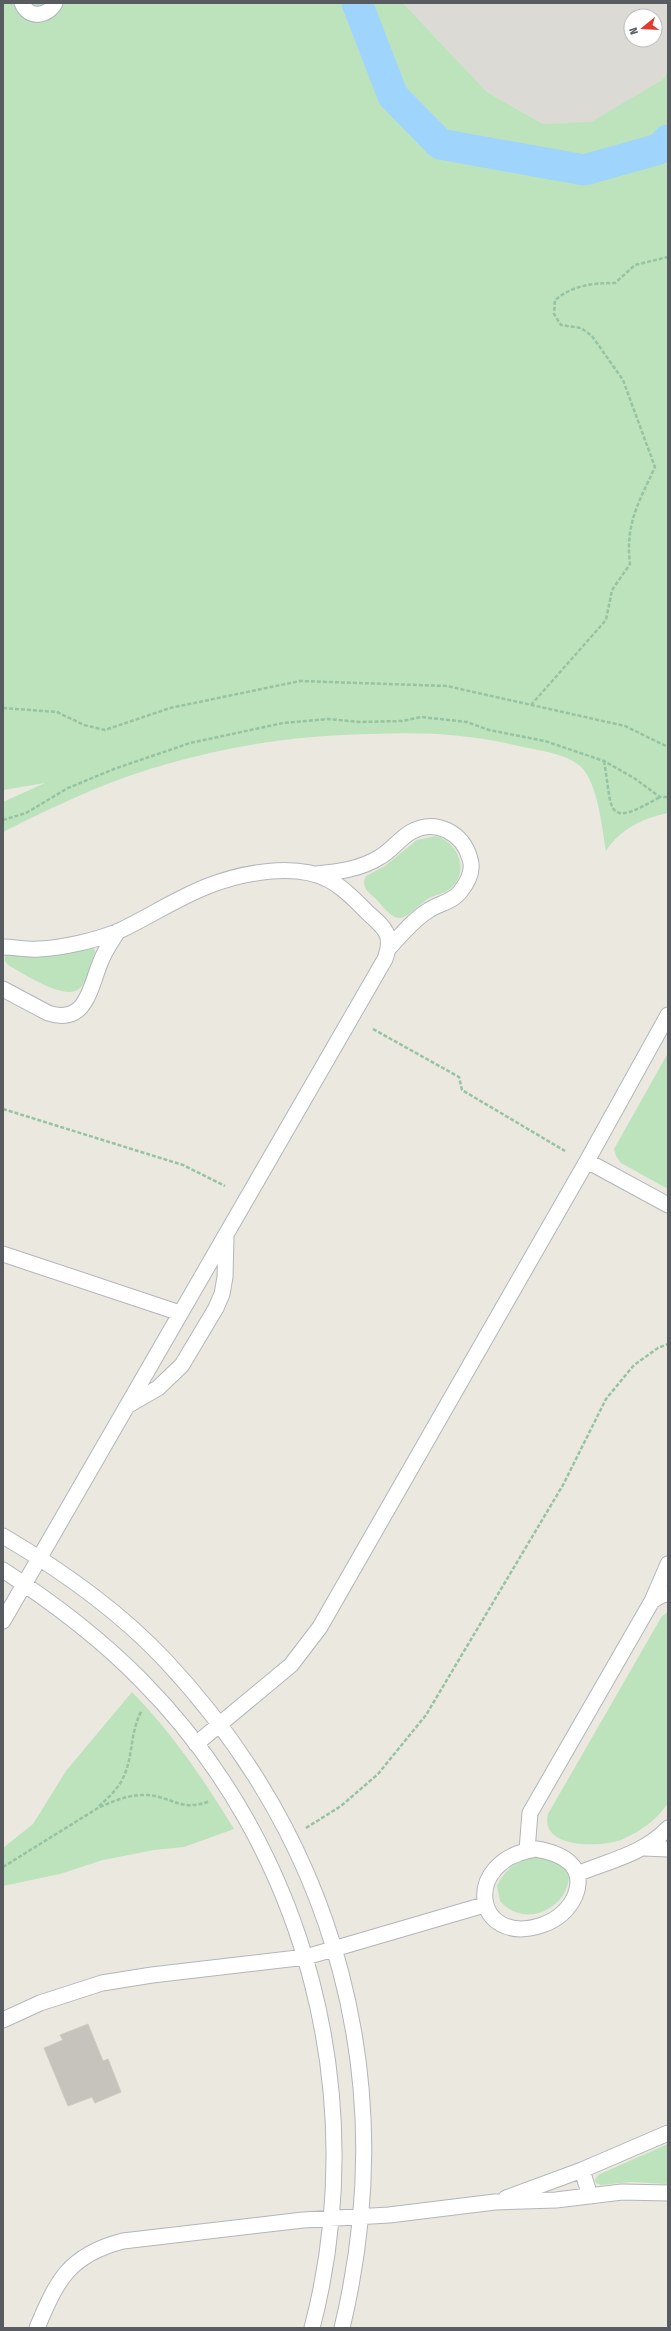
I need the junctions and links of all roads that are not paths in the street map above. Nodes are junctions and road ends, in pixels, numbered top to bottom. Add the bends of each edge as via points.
1 (22, 3) edge
2 (56, 3) edge
3 (315, 874) junction
4 (118, 931) junction
5 (3, 947) edge
6 (390, 948) junction
7 (3, 989) edge
8 (668, 1014) edge
9 (588, 1162) junction
10 (668, 1206) edge
11 (226, 1233) junction
12 (3, 1254) edge
13 (180, 1313) junction
14 (126, 1407) junction
15 (3, 1536) edge
16 (39, 1558) junction
17 (668, 1564) edge
18 (3, 1570) edge
19 (24, 1584) junction
20 (668, 1594) edge
21 (652, 1601) junction
22 (3, 1621) edge
23 (220, 1725) junction
24 (196, 1744) junction
25 (668, 1828) edge
26 (644, 1848) junction
27 (668, 1849) edge
28 (528, 1850) junction
29 (577, 1874) junction
30 (484, 1905) junction
31 (334, 1950) junction
32 (306, 1957) junction
33 (3, 2020) edge
34 (668, 2133) edge
35 (582, 2170) junction
36 (668, 2193) edge
37 (590, 2196) junction
38 (495, 2202) junction
39 (361, 2217) junction
40 (331, 2218) junction
41 (37, 2328) edge
42 (312, 2328) edge
43 (342, 2328) edge

1 - 2 street via 30,13 38,15 45,14
3 - 4 street via 268,871 208,886
3 - 6 street via 344,889 384,928
3 - 6 street via 342,871 367,863 380,857 412,831 424,827 445,829 455,833 462,840 471,861 471,872 467,882 455,898 428,910
4 - 5 street via 49,948
4 - 7 street via 104,952 87,998 73,1013 56,1016
6 - 11 street
8 - 9 street
9 - 10 street
9 - 23 street via 320,1627 291,1666
11 - 13 street
11 - 14 street via 225,1277 216,1308 182,1365 158,1388
12 - 13 street
13 - 14 street
14 - 16 street
15 - 16 street
16 - 19 street
16 - 23 street via 114,1614 164,1659
17 - 21 street
18 - 19 street
19 - 22 street
19 - 24 street via 95,1639 141,1679
20 - 21 street
21 - 28 street via 530,1813
23 - 24 street
23 - 31 street via 252,1771 302,1862
24 - 32 street via 227,1787 246,1820 273,1874
25 - 26 street via 658,1839
26 - 27 street
26 - 29 street
28 - 29 street via 536,1849 562,1856 570,1862
28 - 30 street via 514,1854 494,1870 484,1893
29 - 30 street via 577,1890 566,1910 558,1917 533,1928 508,1927 497,1922
30 - 31 street
31 - 32 street
31 - 39 street via 353,2018 360,2063 364,2117
32 - 33 street via 152,1974 102,1983 40,2003
32 - 40 street via 322,2024 330,2076 333,2119
34 - 35 street
35 - 37 street
35 - 38 street
36 - 37 street via 622,2192
37 - 38 street
38 - 39 street
39 - 40 street
39 - 43 street via 359,2244
40 - 41 street via 141,2238 109,2244 86,2256 64,2274 54,2288
40 - 42 street

